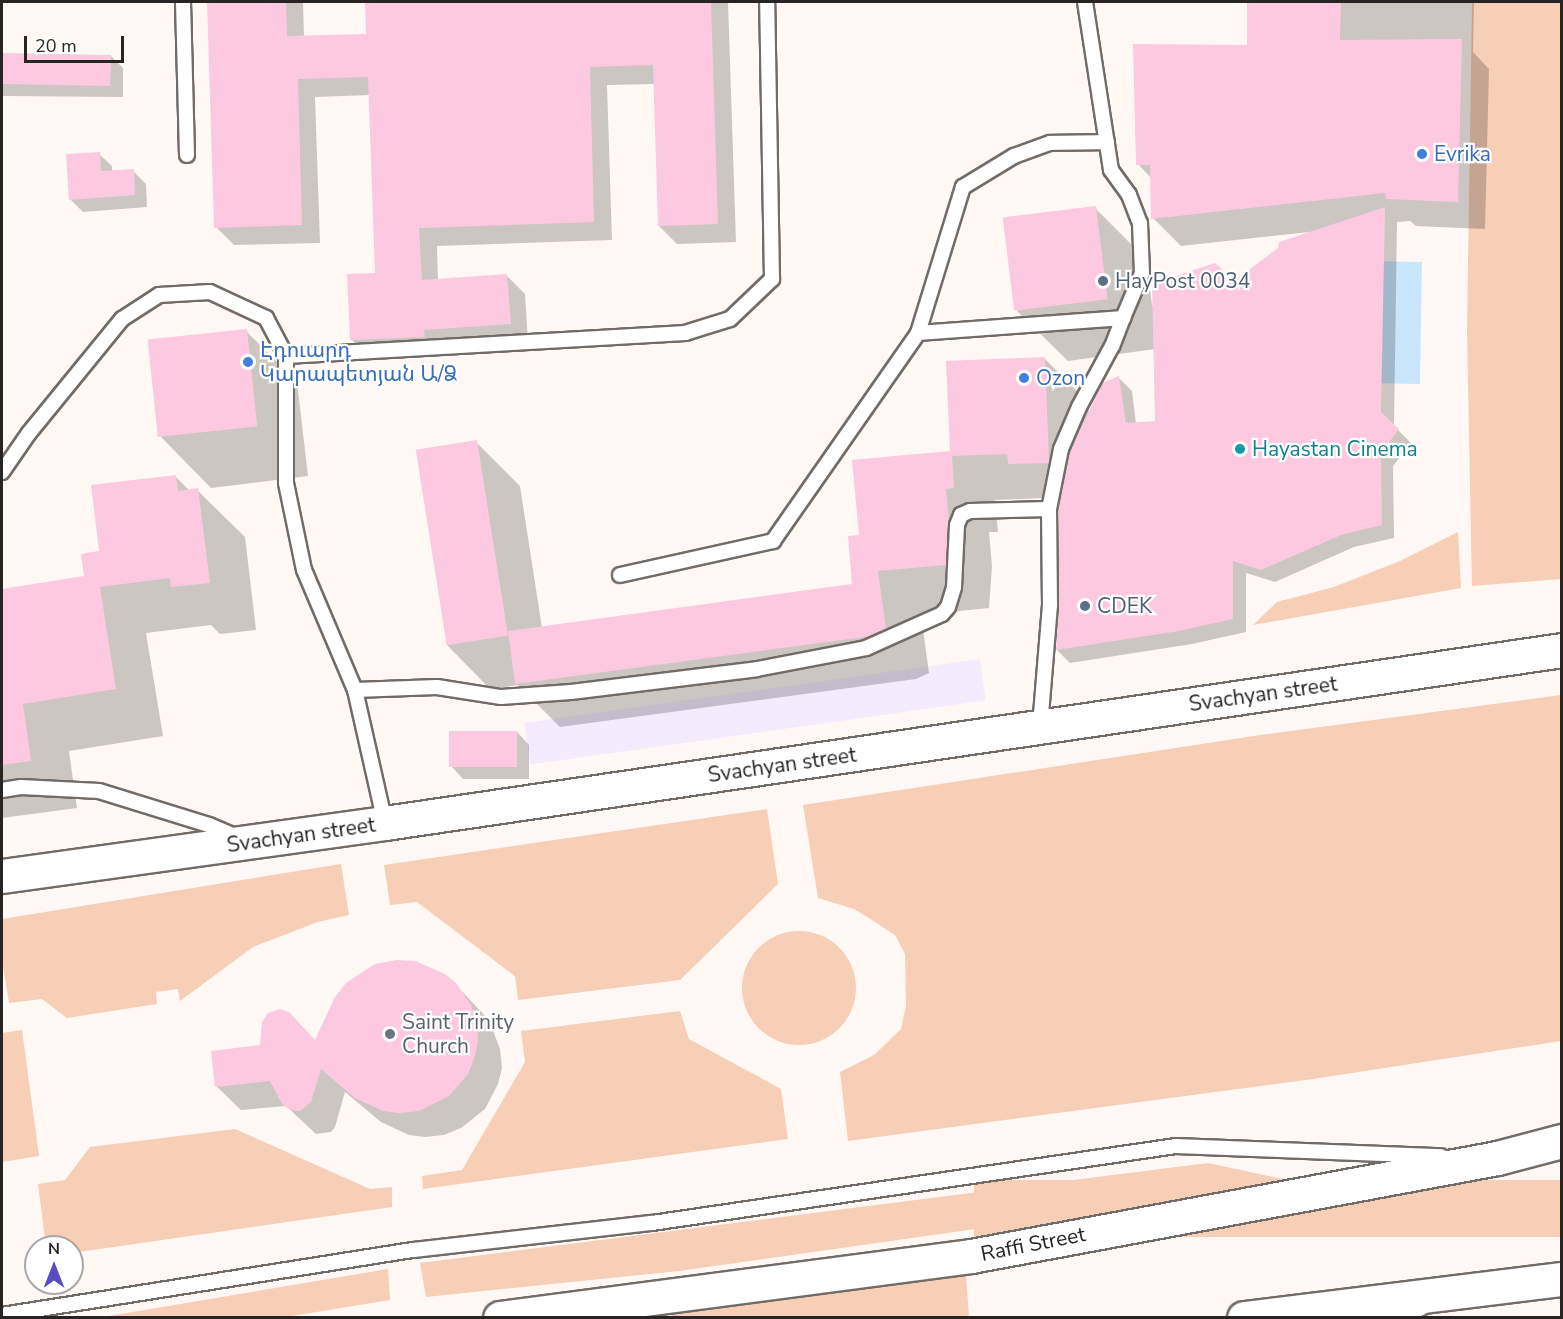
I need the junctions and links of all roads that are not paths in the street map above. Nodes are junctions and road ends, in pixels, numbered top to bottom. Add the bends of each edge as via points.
1 (183, 2) edge
2 (767, 2) edge
3 (1085, 2) edge
4 (1107, 141) junction
5 (187, 156) dead end
6 (1123, 318) junction
7 (918, 333) junction
8 (286, 356) junction
9 (2, 472) edge
10 (1049, 509) junction
11 (620, 575) dead end
12 (1562, 650) edge
13 (355, 690) junction
14 (1040, 727) junction
15 (2, 790) edge
16 (385, 823) junction
17 (249, 842) junction
18 (2, 876) edge
19 (1562, 1141) edge
20 (1497, 1158) junction
21 (1562, 1278) edge
22 (1464, 1291) junction
23 (2, 1315) edge
24 (509, 1317) edge
25 (1244, 1317) edge
26 (1398, 1317) edge

1 - 5 lane
2 - 8 lane via 772,279 730,319 685,333
3 - 4 lane
4 - 6 lane via 1111,170 1129,195 1140,223 1142,273
4 - 7 lane via 1050,143 1014,156 963,187
6 - 7 lane
6 - 10 lane via 1061,449
7 - 11 lane via 773,541
8 - 9 lane via 266,318 210,292 159,295 122,319
8 - 13 lane via 286,483 304,570
10 - 13 lane via 970,511 961,515 957,525 954,587 948,607 942,614 866,648 758,669 571,692 501,697 438,687
10 - 14 lane via 1050,605
12 - 14 street, Svachyan street
13 - 16 lane
14 - 16 street, Svachyan street
15 - 17 lane via 21,787 99,791 209,825
16 - 17 street, Svachyan street
17 - 18 street, Svachyan street
19 - 20 street, Raffi Street
20 - 23 lane via 1176,1146 652,1223 414,1250
20 - 24 street, Raffi Street via 971,1256
21 - 22 street
22 - 25 street
22 - 26 lane

